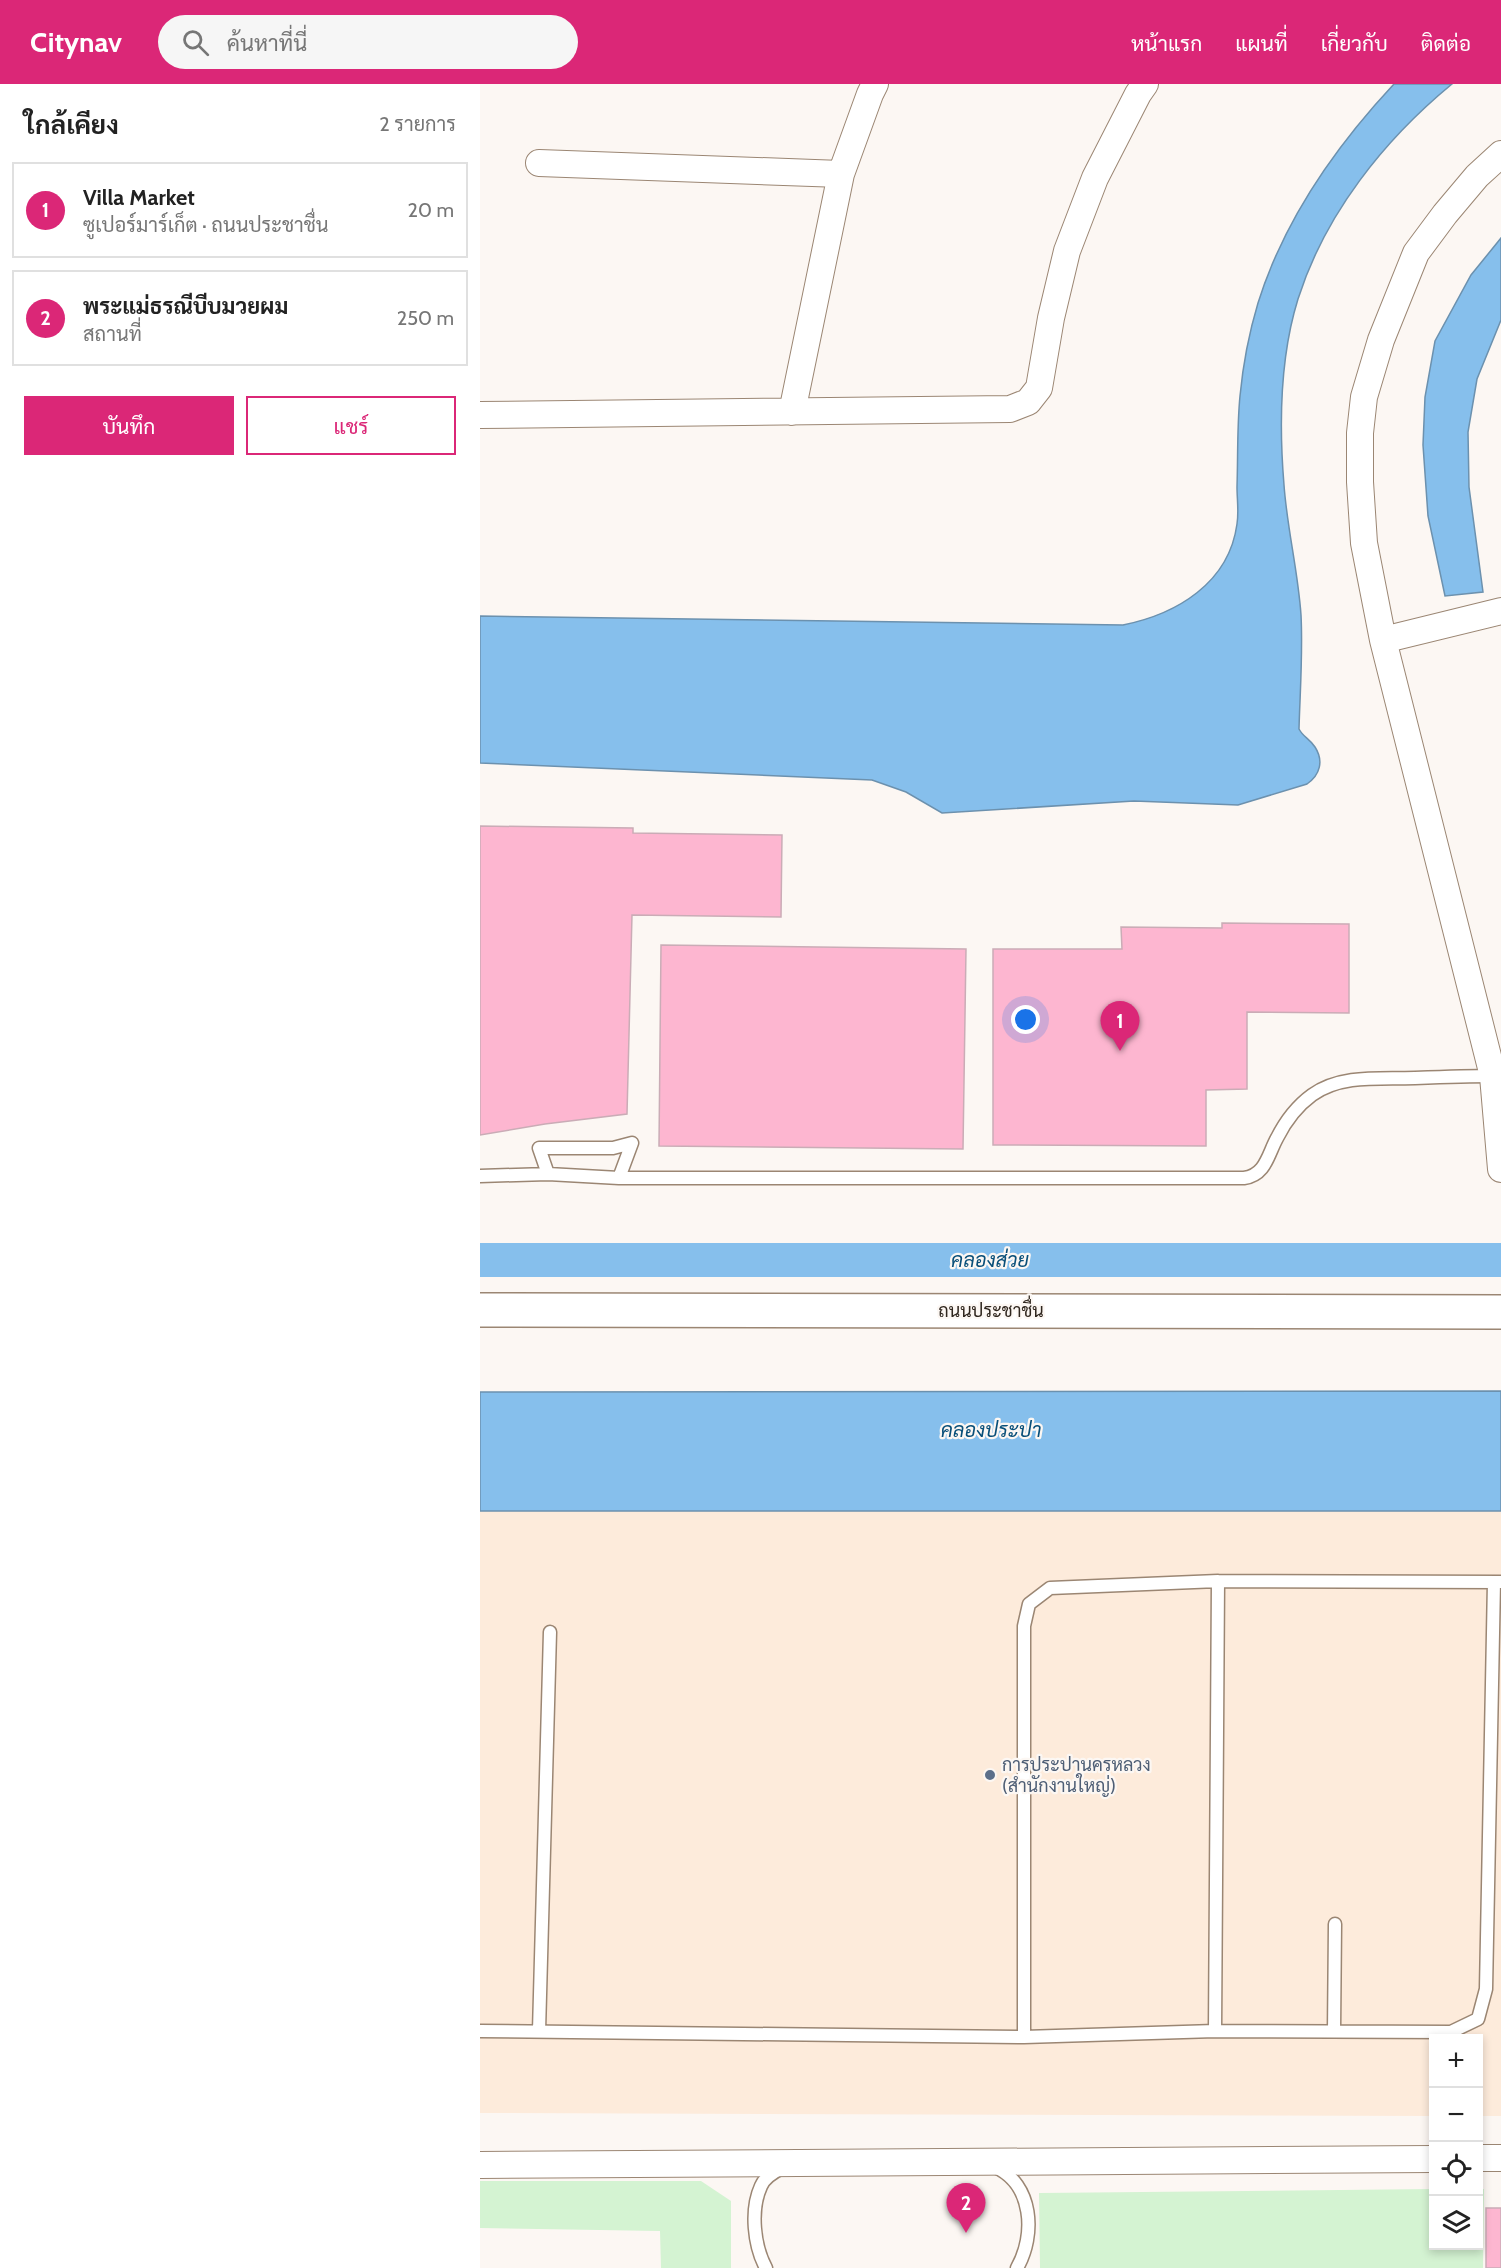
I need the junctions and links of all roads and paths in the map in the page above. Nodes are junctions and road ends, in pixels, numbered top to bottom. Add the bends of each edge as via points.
1 (875, 84) edge
2 (1145, 84) edge
3 (1501, 154) edge
4 (539, 163) dead end
5 (840, 174) junction
6 (792, 412) junction
7 (480, 415) edge
8 (1501, 611) edge
9 (1383, 640) junction
10 (1493, 1076) junction
11 (1501, 1169) edge
12 (548, 1174) junction
13 (480, 1176) edge
14 (619, 1178) junction
15 (1501, 1305) edge
16 (480, 1310) edge
17 (1501, 1312) edge
18 (1218, 1581) junction
19 (1498, 1582) edge
20 (550, 1632) dead end
21 (1488, 1870) junction
22 (1501, 1870) edge
23 (1335, 1924) dead end
24 (480, 2031) edge
25 (539, 2031) junction
26 (1215, 2031) junction
27 (1334, 2031) junction
28 (1024, 2037) junction
29 (1483, 2158) edge
30 (1501, 2158) edge
31 (1429, 2159) edge
32 (976, 2162) junction
33 (799, 2163) junction
34 (480, 2165) edge
35 (1028, 2237) junction
36 (764, 2266) edge
37 (1017, 2268) edge
38 (1029, 2268) edge

1 - 5 street
2 - 6 street via 1095,178 1067,251 1039,388 1028,402 1010,409
3 - 9 street via 1477,176 1416,253 1381,340 1364,397 1360,434 1364,543
4 - 5 street
5 - 6 street
6 - 7 street
8 - 9 street
9 - 10 street
10 - 11 street
10 - 14 lane via 1360,1079 1328,1087 1298,1107 1276,1138 1263,1168 1249,1177
12 - 13 lane
12 - 14 lane
12 - 14 lane via 539,1148 613,1148 632,1143
15 - 17 street
16 - 17 main road, ถนนประชาชื่น
18 - 19 lane
18 - 26 lane
18 - 28 lane via 1050,1588 1029,1604 1024,1626
19 - 21 lane
20 - 25 lane
21 - 22 lane
21 - 27 lane via 1486,1989 1478,2019 1451,2032
23 - 27 lane
24 - 25 lane
25 - 28 lane
26 - 27 lane
26 - 28 lane
29 - 30 street
31 - 32 street
32 - 33 street
32 - 35 lane via 999,2169 1017,2183 1025,2201
33 - 34 street
33 - 36 lane via 779,2169 761,2186 755,2231
35 - 37 lane
35 - 38 lane

